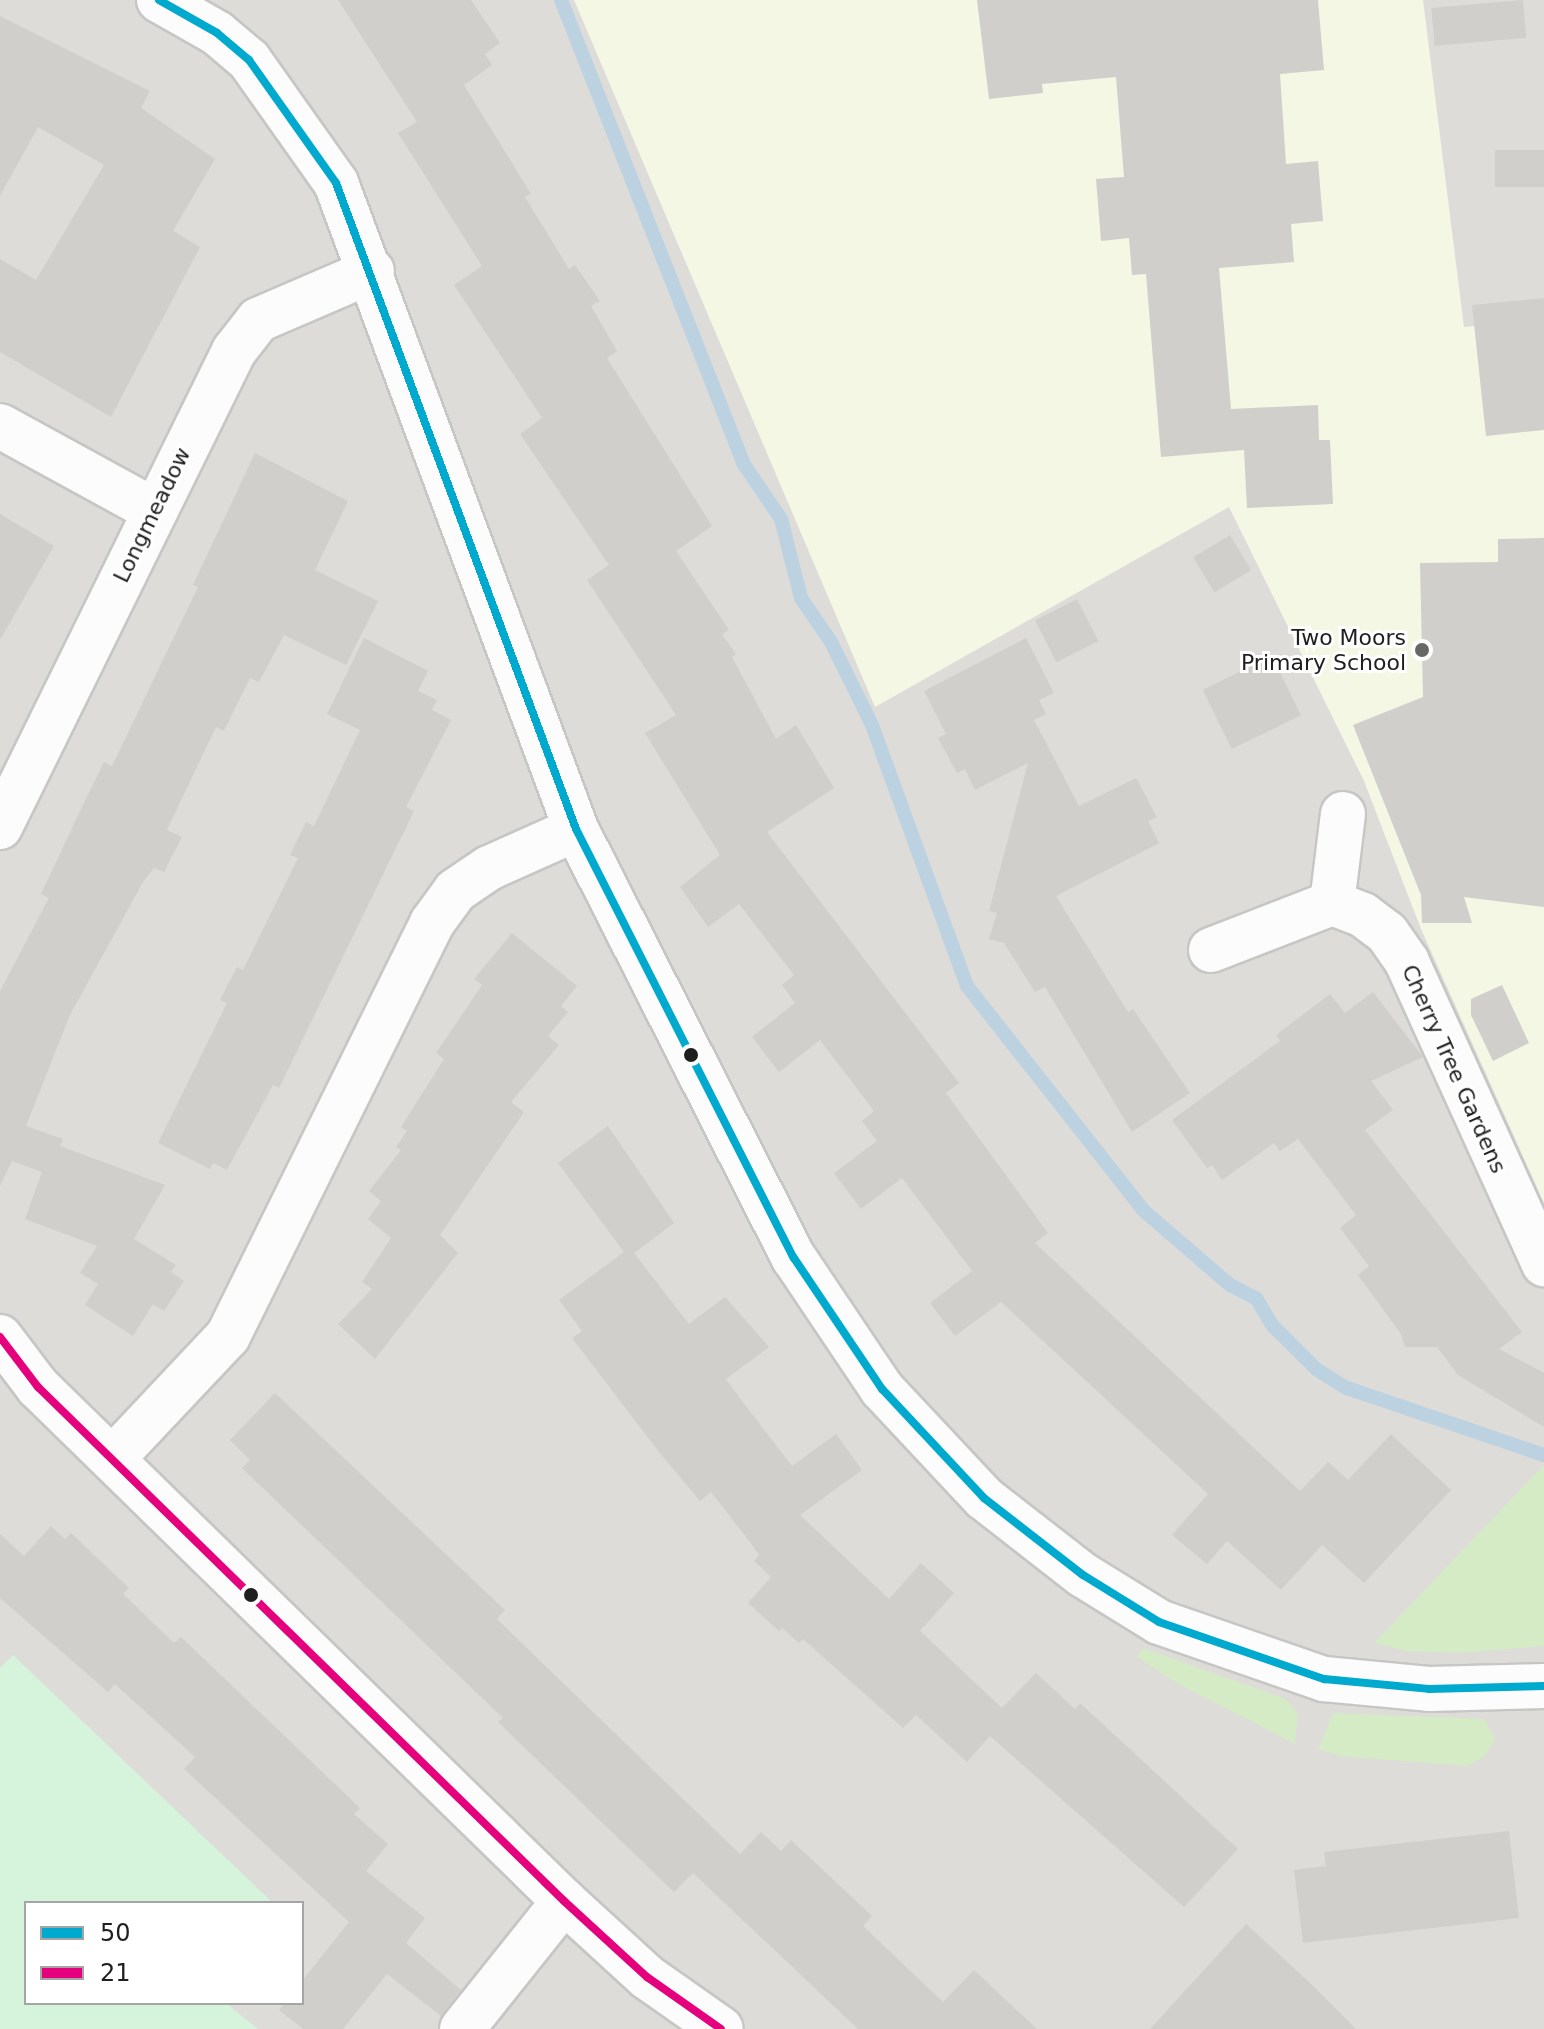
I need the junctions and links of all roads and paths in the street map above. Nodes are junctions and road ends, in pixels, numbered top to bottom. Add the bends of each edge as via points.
1 (159, 0) edge
2 (372, 271) junction
3 (0, 426) edge
4 (155, 511) junction
5 (1343, 814) dead end
6 (0, 827) edge
7 (576, 829) junction
8 (1332, 903) junction
9 (1211, 950) dead end
10 (1544, 1264) edge
11 (4, 1356) edge
12 (114, 1457) junction
13 (1544, 1686) edge
14 (564, 1901) junction
15 (462, 2029) edge
16 (721, 2029) edge

1 - 2 street via 217,33 278,95 336,183
2 - 4 street, Longmeadow via 258,320 234,351
2 - 7 street
3 - 4 street
4 - 6 street, Longmeadow
5 - 8 street
7 - 12 street via 489,868 455,891 432,923 228,1336
7 - 13 street via 794,1258 882,1389 984,1498 1083,1575 1146,1614 1266,1663 1369,1686
8 - 9 street
8 - 10 street, Cherry Tree Gardens via 1363,915 1387,933 1407,962
11 - 12 street
12 - 14 street
14 - 15 street
14 - 16 street via 647,1977

